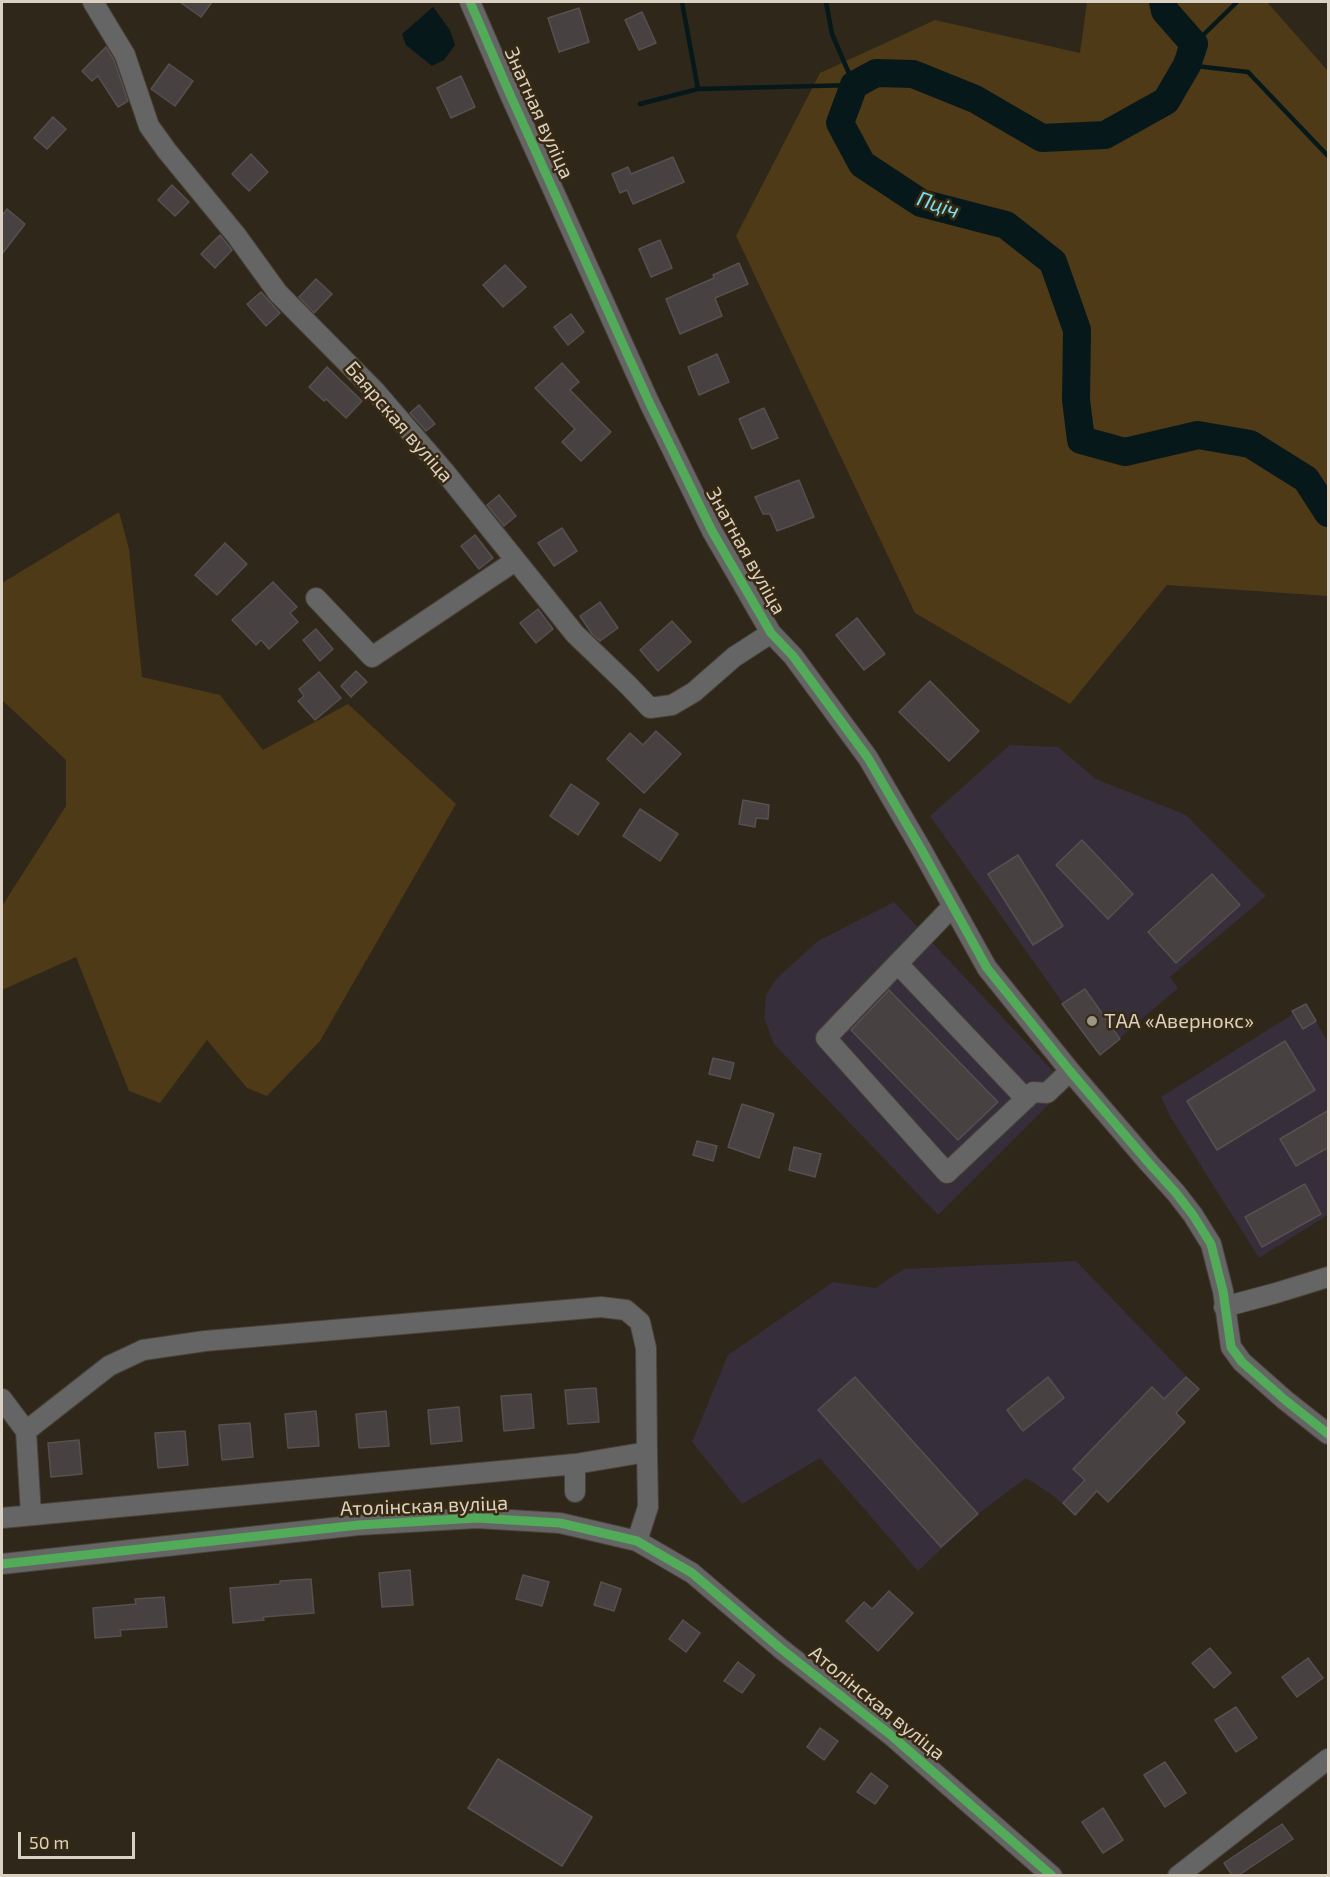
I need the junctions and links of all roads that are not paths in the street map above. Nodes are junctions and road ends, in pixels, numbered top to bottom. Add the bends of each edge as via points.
1 (93, 2) edge
2 (470, 2) edge
3 (515, 561) junction
4 (316, 598) dead end
5 (771, 633) junction
6 (952, 908) junction
7 (898, 964) junction
8 (1070, 1071) junction
9 (1026, 1099) junction
10 (1329, 1276) edge
11 (1224, 1307) junction
12 (2, 1400) edge
13 (26, 1431) junction
14 (1329, 1434) edge
15 (647, 1452) junction
16 (575, 1464) junction
17 (575, 1492) dead end
18 (32, 1515) junction
19 (2, 1518) edge
20 (637, 1541) junction
21 (2, 1564) edge
22 (1329, 1759) edge
23 (1052, 1875) edge
24 (1178, 1875) edge

1 - 3 street, Баярская вуліца via 125,55 149,126 167,151 278,293 375,391
2 - 5 street, Знатная вуліца via 649,402 712,531
3 - 4 street via 372,657
3 - 5 street, Баярская вуліца via 575,634 650,708 672,705 694,692 734,657
5 - 6 street, Знатная вуліца via 793,656 868,758
6 - 7 street
6 - 8 street, Знатная вуліца via 987,968
7 - 9 street
7 - 9 street via 826,1038 947,1173
8 - 9 street via 1047,1093 1033,1092
8 - 11 street, Знатная вуліца via 1193,1215 1211,1245
10 - 11 street
11 - 14 street, Знатная вуліца via 1231,1347 1242,1362
12 - 13 street
13 - 15 street via 109,1366 143,1350 205,1341 601,1307 626,1310 640,1322 646,1348
13 - 18 street
15 - 16 street, Атолінская вуліца
15 - 20 street via 648,1507
16 - 17 street
16 - 18 street, Атолінская вуліца
18 - 19 street, Атолінская вуліца
20 - 21 street, Атолінская вуліца via 560,1523 477,1518 359,1525
20 - 23 street, Атолінская вуліца via 692,1573 892,1736
22 - 24 street

